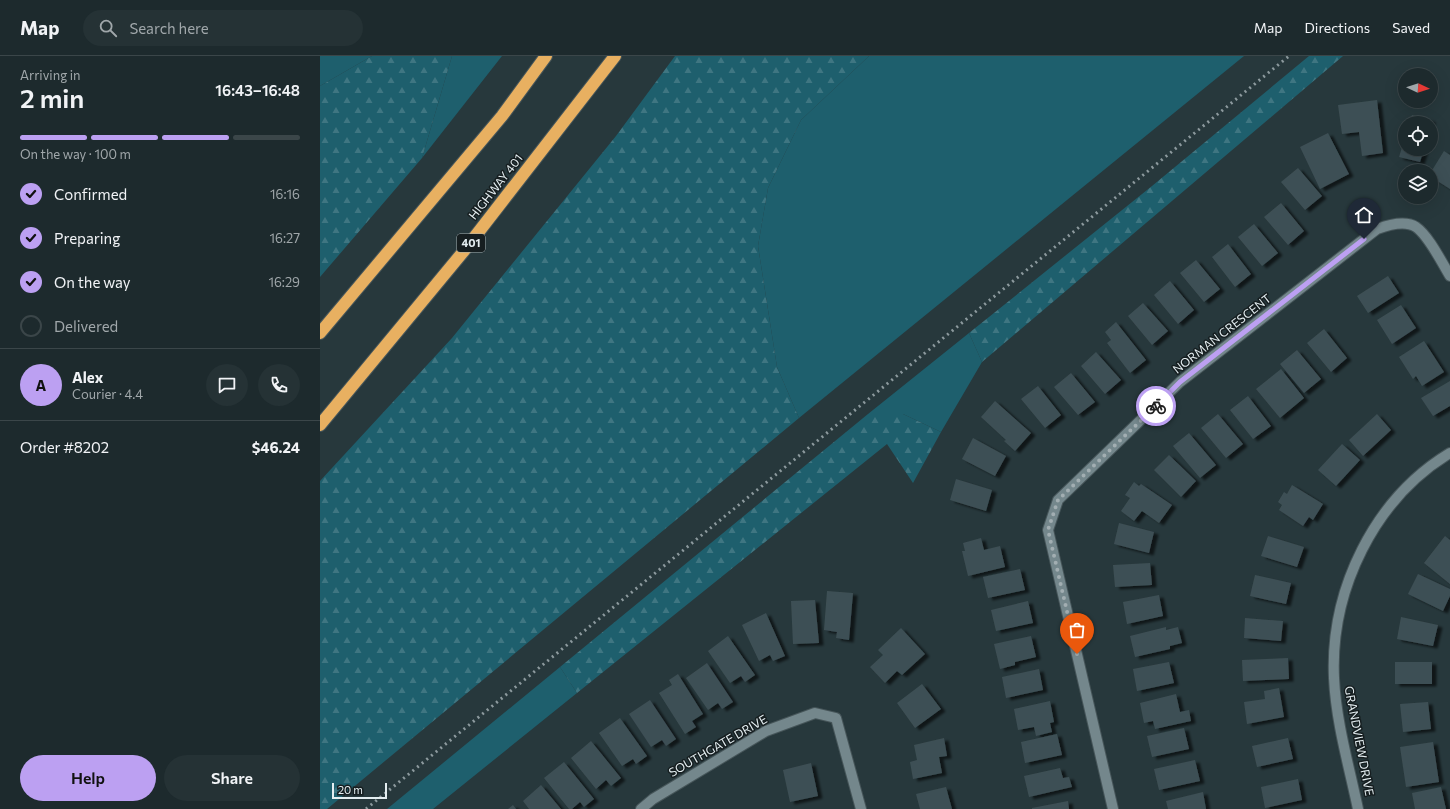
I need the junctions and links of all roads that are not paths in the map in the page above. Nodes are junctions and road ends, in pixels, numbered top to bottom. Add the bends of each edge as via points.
1 (546, 56) edge
2 (615, 56) edge
3 (1450, 276) edge
4 (320, 333) edge
5 (320, 425) edge
6 (1450, 453) edge
7 (642, 809) edge
8 (861, 809) edge
9 (1113, 809) edge
10 (1358, 809) edge

1 - 4 highway via 502,116
2 - 5 highway, HIGHWAY 401 / 401 via 463,252
3 - 9 street, NORMAN CRESCENT via 1416,227 1401,224 1377,229 1180,382 1058,500 1048,530
6 - 10 street, GRANDVIEW DRIVE via 1407,487 1380,520 1350,575 1341,605 1334,640 1334,678 1339,719
7 - 8 street, SOUTHGATE DRIVE via 653,799 766,731 816,713 836,718

